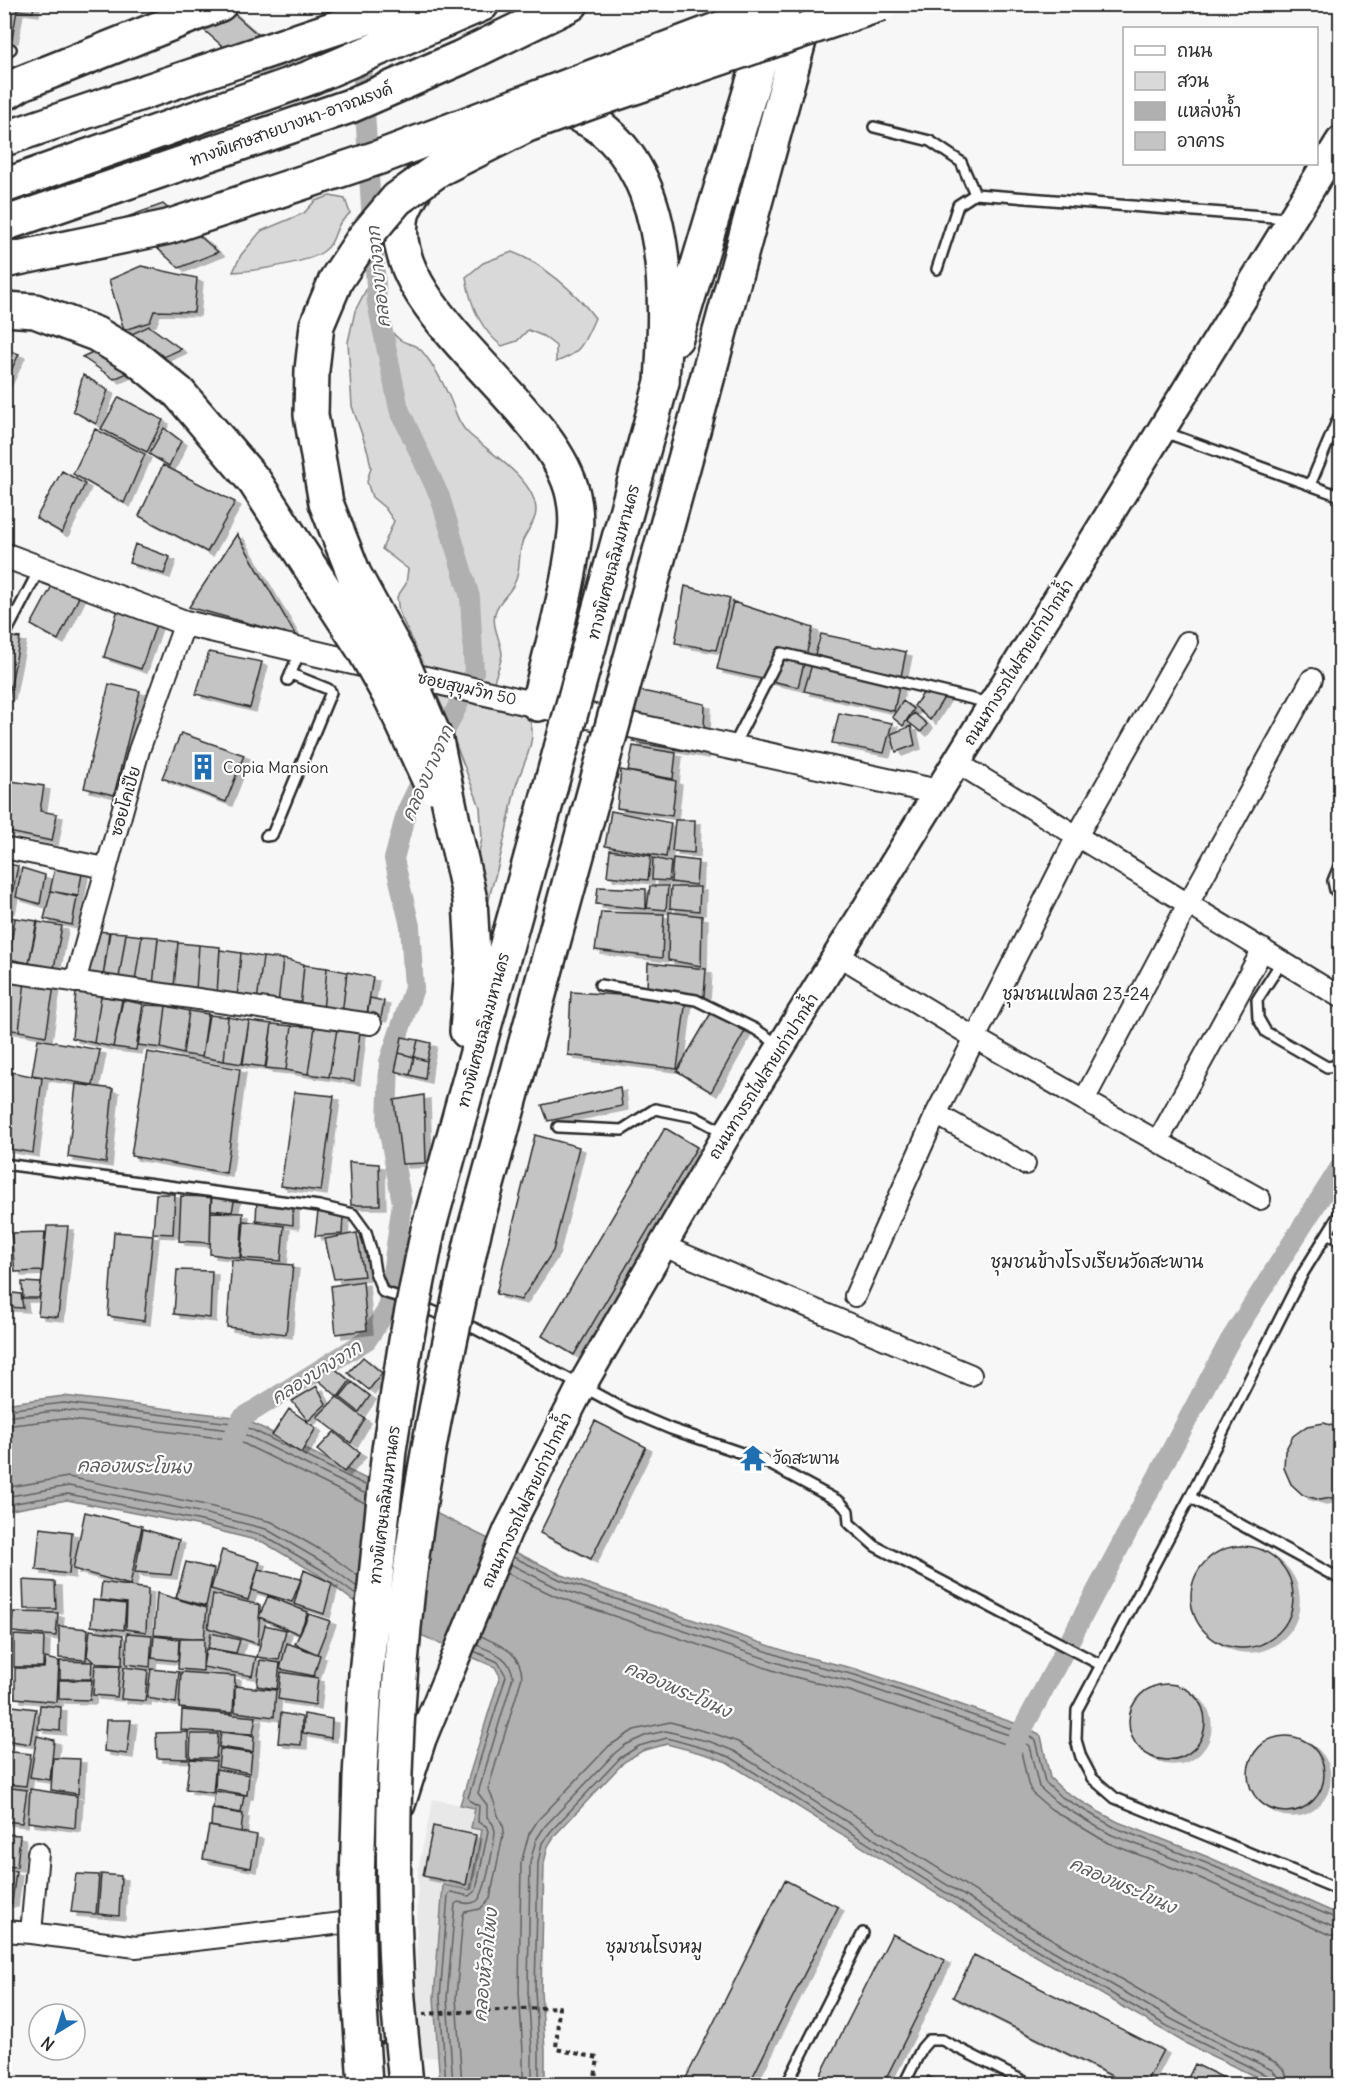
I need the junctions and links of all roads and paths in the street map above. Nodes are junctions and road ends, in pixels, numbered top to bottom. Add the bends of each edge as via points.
1 (220, 4) edge
2 (407, 4) edge
3 (482, 4) edge
4 (570, 4) edge
5 (776, 4) edge
6 (785, 4) edge
7 (809, 4) edge
8 (881, 4) edge
9 (4, 94) edge
10 (874, 127) dead end
11 (4, 139) edge
12 (1334, 155) edge
13 (4, 186) edge
14 (975, 194) junction
15 (1293, 218) junction
16 (4, 224) edge
17 (4, 261) edge
18 (937, 269) dead end
19 (4, 309) edge
20 (662, 382) junction
21 (1341, 414) edge
22 (1161, 431) junction
23 (1310, 485) junction
24 (1341, 496) edge
25 (4, 555) edge
26 (40, 568) junction
27 (185, 623) junction
28 (4, 638) edge
29 (1187, 642) dead end
30 (301, 649) junction
31 (1312, 679) dead end
32 (538, 704) junction
33 (992, 704) junction
34 (733, 747) junction
35 (956, 762) junction
36 (938, 792) junction
37 (266, 836) dead end
38 (1077, 836) junction
39 (458, 846) junction
40 (4, 848) edge
41 (1341, 864) edge
42 (106, 868) junction
43 (1341, 896) edge
44 (1188, 904) junction
45 (1263, 949) junction
46 (838, 956) junction
47 (1282, 961) junction
48 (4, 971) edge
49 (75, 982) junction
50 (600, 985) dead end
51 (1341, 997) edge
52 (371, 1024) dead end
53 (975, 1038) junction
54 (781, 1047) junction
55 (1341, 1060) edge
56 (1084, 1100) junction
57 (936, 1114) junction
58 (558, 1127) dead end
59 (727, 1134) junction
60 (1158, 1141) junction
61 (4, 1164) edge
62 (1024, 1164) dead end
63 (1260, 1199) dead end
64 (1341, 1213) edge
65 (428, 1230) junction
66 (1328, 1233) junction
67 (1341, 1241) edge
68 (661, 1245) junction
69 (855, 1296) dead end
70 (971, 1375) dead end
71 (581, 1387) junction
72 (1190, 1497) junction
73 (1341, 1579) edge
74 (1101, 1665) junction
75 (38, 1853) dead end
76 (1341, 1890) edge
77 (378, 1919) junction
78 (4, 1931) edge
79 (31, 1933) junction
80 (862, 1933) dead end
81 (418, 2014) dead end
82 (364, 2085) edge
83 (406, 2085) edge
84 (594, 2085) edge
85 (787, 2085) edge
86 (904, 2085) edge
87 (1029, 2085) edge

1 - 9 highway via 22,83
2 - 11 highway
3 - 13 highway via 312,77
4 - 16 highway, ทางพิเศษสายบางนา-อาจณรงค์ via 350,106
5 - 20 highway, ทางพิเศษเฉลิมมหานคร
6 - 17 highway, bridge via 380,157 179,224
7 - 83 highway, bridge via 474,1232 444,1361 413,1550 395,1762 397,1985
8 - 39 highway, bridge via 527,125 439,169 397,199 336,280 317,325 312,370 311,415 326,503 354,574 404,666 436,740
10 - 14 lane via 930,141 960,162
12 - 15 main road, ถนนทางรถไฟสายเก่าปากน้ำ
14 - 15 lane
14 - 18 lane via 958,205
15 - 22 main road, ถนนทางรถไฟสายเก่าปากน้ำ
19 - 39 highway, bridge via 35,312 96,333 135,357 179,393 255,482 364,650 396,709
20 - 32 highway via 666,297 659,238 648,197 634,168 608,134 585,116 556,108 522,110 455,145 421,180 402,214 402,248 412,277 435,311 547,442 573,493 576,532 564,601
20 - 65 highway, ทางพิเศษเฉลิมมหานคร, bridge
21 - 23 lane
22 - 23 lane
22 - 33 main road, ถนนทางรถไฟสายเก่าปากน้ำ
23 - 24 lane
25 - 26 street, ซอยสุขุมวิท 50
26 - 27 street, ซอยสุขุมวิท 50
26 - 28 lane
27 - 30 street, ซอยสุขุมวิท 50
27 - 42 street, ซอยโคเปีย via 139,750
29 - 38 street
30 - 32 street, ซอยสุขุมวิท 50, bridge
30 - 37 lane via 290,676 331,692 272,834
31 - 44 street
32 - 34 street, ซอยสุขุมวิท 50
33 - 34 lane via 781,653
33 - 35 main road, ถนนทางรถไฟสายเก่าปากน้ำ
34 - 36 street, ซอยสุขุมวิท 50
35 - 36 main road, ถนนทางรถไฟสายเก่าปากน้ำ
35 - 38 street
36 - 46 main road, ถนนทางรถไฟสายเก่าปากน้ำ
38 - 44 street
38 - 53 street
39 - 65 highway via 470,900 473,955 469,1018
40 - 42 street
41 - 43 lane via 1333,881
42 - 49 street, ซอยโคเปีย
44 - 45 street
44 - 56 street
45 - 47 street
45 - 60 street
46 - 53 street
46 - 54 main road, ถนนทางรถไฟสายเก่าปากน้ำ
47 - 51 street
47 - 55 lane via 1257,1000 1258,1018 1266,1032 1326,1067
48 - 49 street
49 - 52 street
50 - 54 lane via 696,1000 755,1029
53 - 56 street
53 - 57 street
54 - 59 main road, ถนนทางรถไฟสายเก่าปากน้ำ
56 - 60 street
57 - 62 street
57 - 69 street
58 - 59 lane via 622,1130 655,1109 695,1117
59 - 68 main road, ถนนทางรถไฟสายเก่าปากน้ำ
60 - 63 street
61 - 71 lane via 319,1206 353,1214 366,1232 383,1292 476,1329
64 - 66 lane
65 - 82 highway, ทางพิเศษเฉลิมมหานคร, bridge via 389,1450 366,1674 357,1883
66 - 67 lane
66 - 72 lane via 1303,1273
68 - 70 street
68 - 71 main road, ถนนทางรถไฟสายเก่าปากน้ำ
71 - 74 lane via 671,1429 762,1460 811,1486 840,1502 848,1511 849,1522 875,1546
71 - 77 main road, ถนนทางรถไฟสายเก่าปากน้ำ via 508,1530 444,1683 404,1794 389,1851
72 - 73 lane
72 - 74 lane
74 - 76 lane via 1077,1710 1076,1740 1092,1779 1115,1798
75 - 79 street
77 - 79 street via 136,1947
77 - 82 main road, ถนนทางรถไฟสายเก่าปากน้ำ via 376,1992
78 - 79 street
80 - 85 lane
81 - 84 path via 559,2007 556,2049 598,2058
86 - 87 lane via 922,2048 929,2040 942,2040

